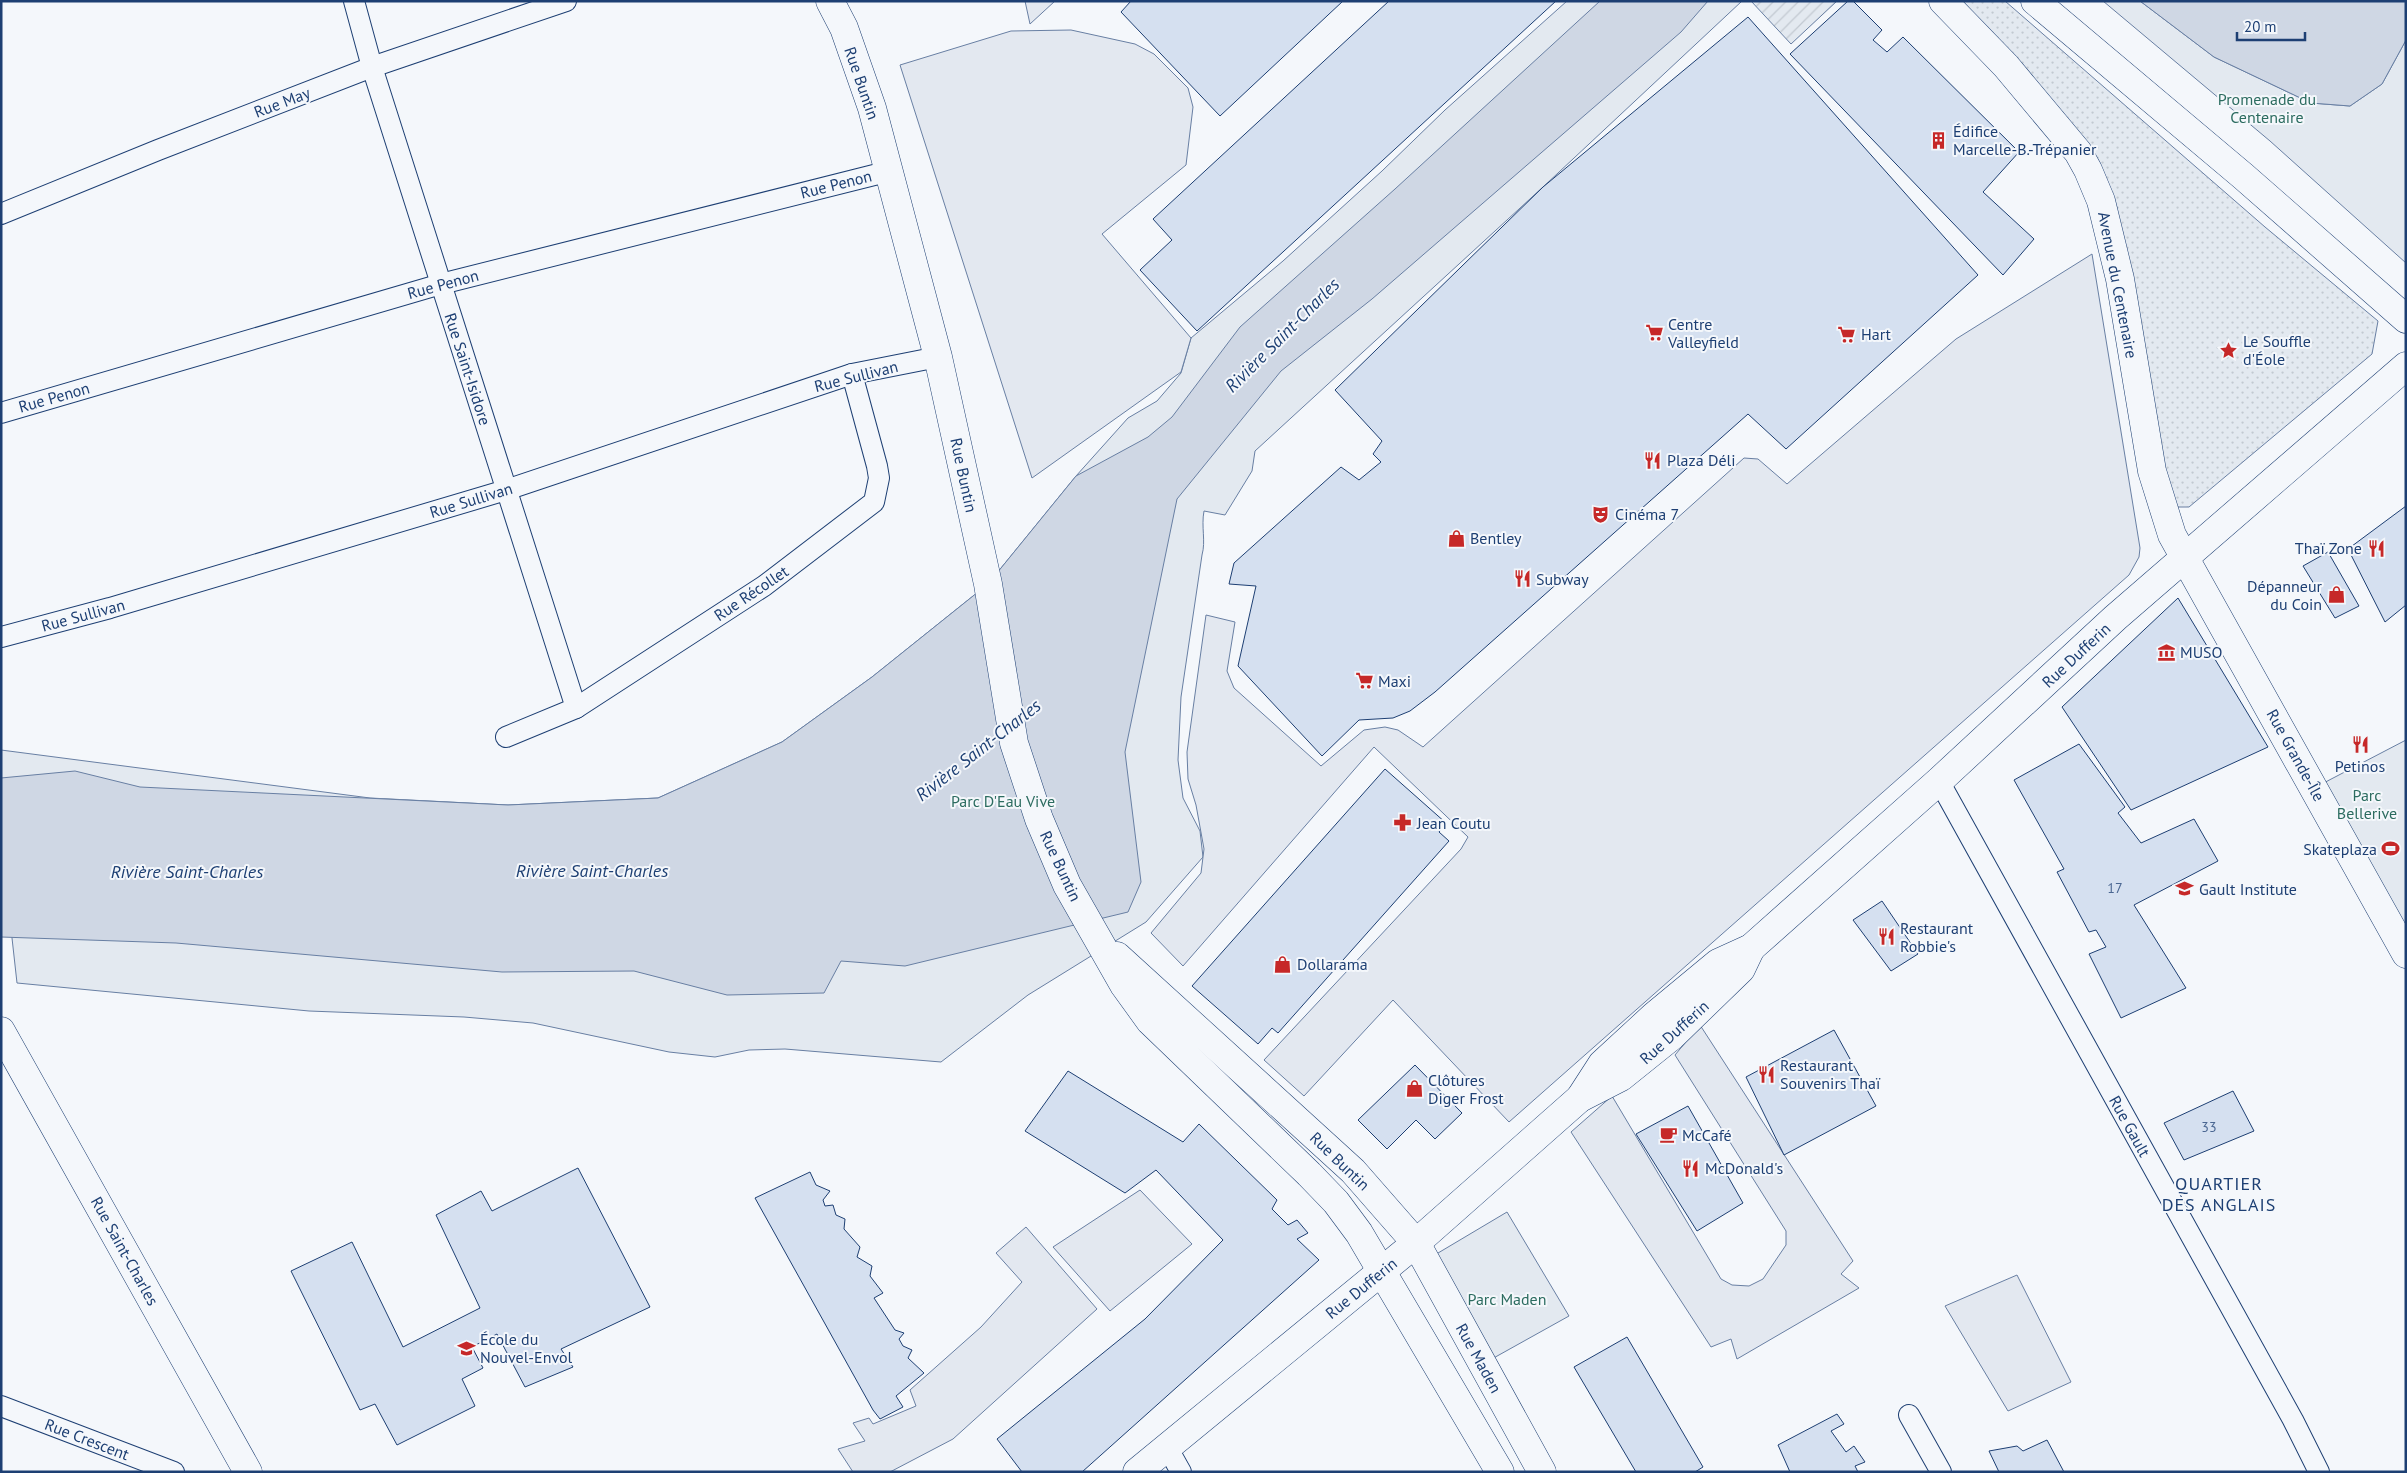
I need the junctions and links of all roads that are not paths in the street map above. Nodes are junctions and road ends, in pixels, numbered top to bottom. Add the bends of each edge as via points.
1 (354, 1) edge
2 (566, 1) edge
3 (830, 1) edge
4 (1943, 1) edge
5 (2035, 1) edge
6 (372, 67) junction
7 (890, 171) junction
8 (1, 214) edge
9 (441, 284) junction
10 (2406, 319) edge
11 (938, 357) junction
12 (2406, 366) edge
13 (852, 374) junction
14 (1, 413) edge
15 (506, 490) junction
16 (2186, 556) junction
17 (1, 637) edge
18 (576, 708) junction
19 (506, 737) dead end
20 (1939, 781) junction
21 (1097, 935) junction
22 (2406, 954) edge
23 (1, 1031) edge
24 (1416, 1243) junction
25 (1382, 1270) junction
26 (1, 1406) edge
27 (1909, 1414) dead end
28 (1167, 1447) junction
29 (174, 1472) edge
30 (248, 1472) edge
31 (1137, 1472) edge
32 (1181, 1472) edge
33 (1500, 1472) edge
34 (1542, 1472) edge
35 (1941, 1472) edge
36 (2319, 1472) edge

1 - 6 street, Rue Saint-Isidore
2 - 6 street, Rue May
3 - 7 street, Rue Buntin via 844,28
4 - 16 street, Avenue du Centenaire via 2006,66 2078,152 2088,170 2101,201 2120,280 2152,471 2172,535
5 - 10 street
6 - 8 street, Rue May
6 - 9 street, Rue Saint-Isidore
7 - 9 street, Rue Penon
7 - 11 street, Rue Buntin
9 - 14 street, Rue Penon
9 - 15 street, Rue Saint-Isidore
11 - 13 street, Rue Sullivan
11 - 21 street, Rue Buntin via 988,584 1014,743 1039,819 1067,885
12 - 16 street, Rue Dufferin
13 - 15 street, Rue Sullivan
13 - 18 street, Rue Récollet via 877,466 879,478 874,502 764,586
15 - 17 street, Rue Sullivan via 110,608
15 - 18 street, Rue Saint-Isidore
16 - 20 street, Rue Dufferin
16 - 22 street, Rue Grande-Île
18 - 19 street, Rue Récollet
20 - 24 street, Rue Dufferin via 1751,948 1718,963 1654,1016 1602,1064 1580,1098
20 - 36 street, Rue Gault
21 - 24 street, Rue Buntin via 1353,1171
21 - 25 street, Rue Buntin via 1124,985 1150,1021 1336,1202
23 - 30 street, Rue Saint-Charles
24 - 25 street, Rue Dufferin
24 - 34 street, Rue Maden
25 - 28 street, Rue Dufferin
25 - 33 street
26 - 29 street, Rue Crescent
27 - 35 street
28 - 31 street, Rue Dufferin
28 - 32 street

